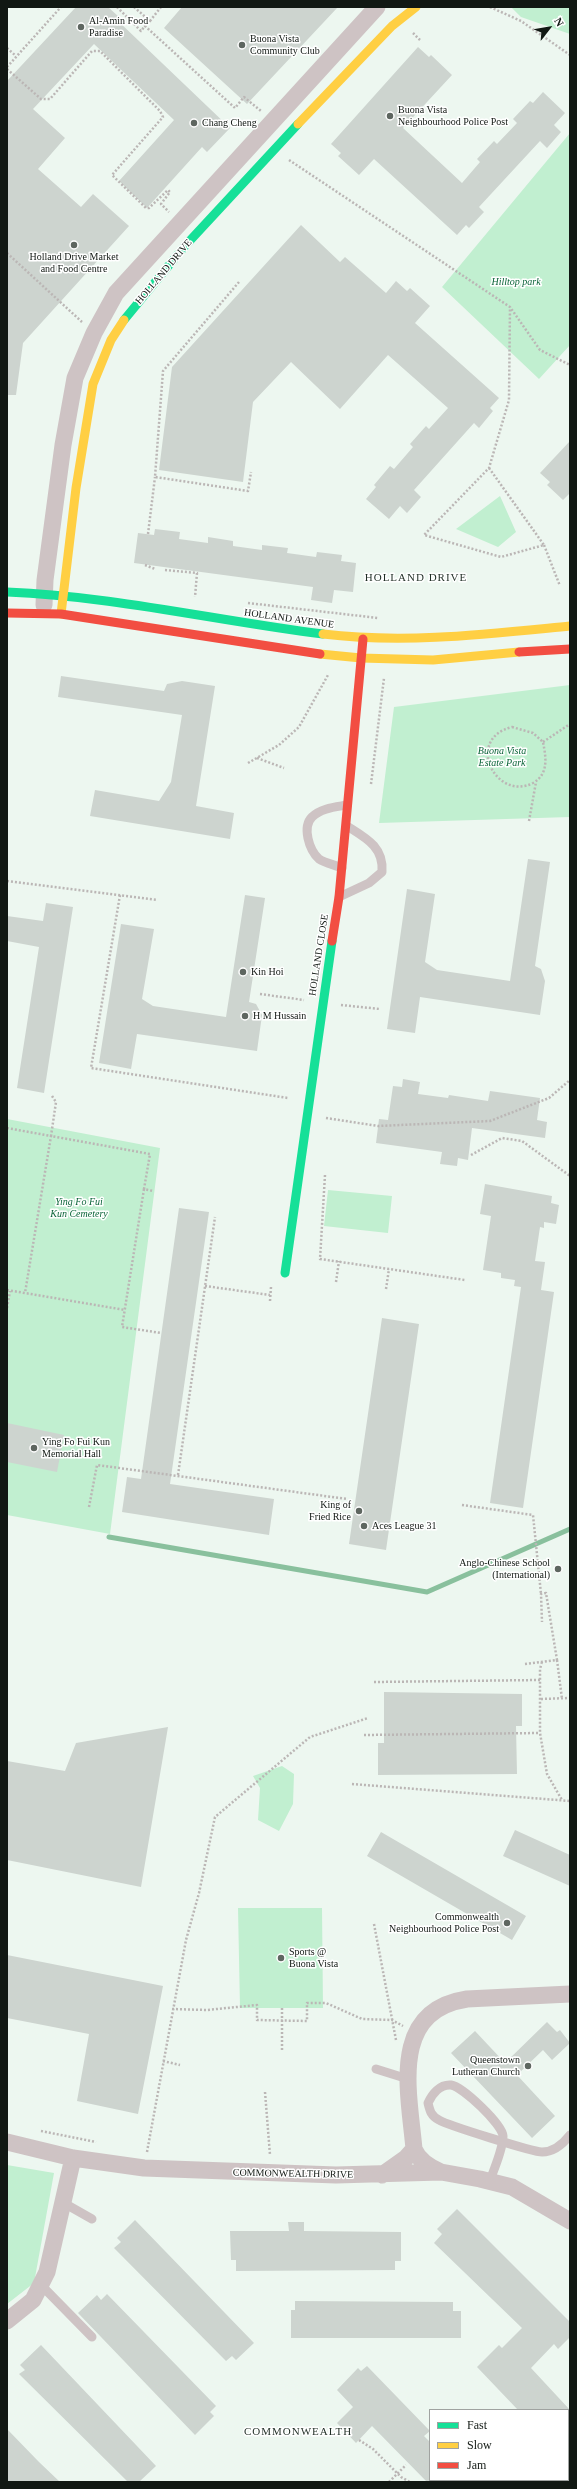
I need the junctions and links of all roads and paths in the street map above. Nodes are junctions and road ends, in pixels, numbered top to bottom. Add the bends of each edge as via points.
1 (61, 7) edge
2 (117, 7) edge
3 (134, 7) edge
4 (161, 7) edge
5 (377, 7) edge
6 (416, 7) edge
7 (490, 7) edge
8 (150, 21) junction
9 (145, 26) junction
10 (7, 48) edge
11 (16, 56) junction
12 (570, 56) edge
13 (7, 68) edge
14 (249, 101) dead end
15 (288, 159) dead end
16 (161, 204) dead end
17 (7, 253) edge
18 (238, 282) dead end
19 (510, 307) junction
20 (84, 324) dead end
21 (570, 365) edge
22 (489, 468) junction
23 (251, 472) dead end
24 (155, 477) junction
25 (148, 534) dead end
26 (544, 545) junction
27 (145, 565) dead end
28 (155, 569) dead end
29 (165, 570) dead end
30 (560, 586) dead end
31 (7, 592) edge
32 (44, 592) junction
33 (63, 594) junction
34 (187, 596) dead end
35 (195, 597) junction
36 (203, 598) dead end
37 (241, 602) dead end
38 (7, 613) edge
39 (43, 613) junction
40 (61, 614) junction
41 (381, 618) dead end
42 (243, 624) junction
43 (570, 626) edge
44 (363, 638) junction
45 (240, 641) junction
46 (570, 649) edge
47 (361, 658) junction
48 (328, 675) dead end
49 (570, 724) edge
50 (543, 742) junction
51 (257, 758) junction
52 (248, 764) dead end
53 (284, 768) dead end
54 (536, 781) junction
55 (349, 804) junction
56 (529, 821) dead end
57 (347, 826) junction
58 (342, 868) junction
59 (7, 881) edge
60 (120, 895) junction
61 (339, 897) junction
62 (157, 900) dead end
63 (260, 994) dead end
64 (292, 998) dead end
65 (354, 1006) dead end
66 (380, 1009) dead end
67 (570, 1080) edge
68 (52, 1096) dead end
69 (288, 1098) dead end
70 (326, 1118) dead end
71 (7, 1128) edge
72 (51, 1136) junction
73 (471, 1155) dead end
74 (325, 1175) dead end
75 (570, 1176) edge
76 (144, 1189) junction
77 (153, 1191) dead end
78 (215, 1217) dead end
79 (339, 1261) junction
80 (390, 1268) junction
81 (285, 1273) dead end
82 (465, 1280) dead end
83 (336, 1282) dead end
84 (205, 1286) junction
85 (386, 1289) dead end
86 (8, 1290) edge
87 (25, 1294) junction
88 (270, 1295) dead end
89 (7, 1308) edge
90 (125, 1310) junction
91 (161, 1333) dead end
92 (178, 1475) junction
93 (346, 1499) dead end
94 (462, 1506) dead end
95 (90, 1507) dead end
96 (541, 1594) junction
97 (542, 1622) dead end
98 (557, 1660) junction
99 (542, 1662) junction
100 (525, 1664) dead end
101 (540, 1680) junction
102 (374, 1682) dead end
103 (562, 1698) junction
104 (568, 1698) dead end
105 (541, 1699) junction
106 (368, 1718) dead end
107 (540, 1733) junction
108 (364, 1734) dead end
109 (352, 1784) dead end
110 (562, 1800) junction
111 (570, 1801) edge
112 (374, 1924) dead end
113 (570, 1994) edge
114 (282, 2008) dead end
115 (172, 2009) junction
116 (282, 2020) junction
117 (392, 2020) junction
118 (408, 2030) dead end
119 (396, 2041) dead end
120 (282, 2052) dead end
121 (163, 2061) junction
122 (180, 2064) dead end
123 (376, 2069) dead end
124 (408, 2079) junction
125 (265, 2092) dead end
126 (60, 2135) dead end
127 (570, 2135) edge
128 (82, 2140) dead end
129 (502, 2140) junction
130 (7, 2142) edge
131 (414, 2148) junction
132 (73, 2158) junction
133 (270, 2160) dead end
134 (144, 2168) junction
135 (441, 2172) junction
136 (382, 2175) junction
137 (490, 2181) junction
138 (62, 2202) junction
139 (92, 2219) dead end
140 (570, 2221) edge
141 (41, 2285) junction
142 (7, 2321) edge
143 (92, 2337) dead end
144 (359, 2440) dead end
145 (406, 2465) dead end
146 (398, 2474) junction
147 (389, 2482) edge
148 (410, 2482) edge

1 - 11 path
2 - 9 path via 141,31
3 - 8 path
4 - 8 path
5 - 32 street, HOLLAND DRIVE via 116,293 78,367 69,404
6 - 33 street, HOLLAND DRIVE via 392,26 276,146 184,247 125,318 92,384
7 - 12 path via 520,21
8 - 9 path
9 - 14 path via 235,108 244,97
10 - 11 path
11 - 13 path
13 - 16 path via 41,99 46,100 50,99 92,51 100,52 160,111 163,117 112,175 146,208 168,190 170,192
15 - 19 path
17 - 20 path
18 - 24 path via 163,371
19 - 21 path via 540,350
19 - 22 path via 508,400
22 - 26 path
22 - 26 path via 424,535 501,557
23 - 24 path via 248,491
24 - 25 path
26 - 30 path
27 - 28 path
29 - 35 path via 197,573
31 - 32 street, HOLLAND AVENUE
32 - 33 street, HOLLAND AVENUE
32 - 39 street, HOLLAND DRIVE
33 - 40 street, HOLLAND DRIVE
33 - 42 street, HOLLAND AVENUE
34 - 35 path
35 - 36 path
37 - 41 path
38 - 39 street
39 - 40 street
40 - 45 street
42 - 44 street, HOLLAND AVENUE
42 - 45 street
43 - 44 street, HOLLAND AVENUE via 439,638
44 - 47 street, HOLLAND CLOSE
45 - 47 street
46 - 47 street via 433,660
47 - 55 street, HOLLAND CLOSE
48 - 51 path via 299,726 279,745
49 - 50 path
50 - 54 path via 546,765 543,775
50 - 54 path via 532,733 512,727 503,730 489,742 488,756 493,773 501,780 516,786 527,786
51 - 52 path
51 - 53 path
54 - 56 path
55 - 57 street, HOLLAND CLOSE
55 - 58 lane via 320,812 312,818 306,830 310,846 319,859
57 - 58 street, HOLLAND CLOSE
57 - 61 lane via 373,843 383,861 382,872 369,883
58 - 61 street, HOLLAND CLOSE
59 - 60 path
60 - 62 path
60 - 69 path via 91,1068
61 - 81 street, HOLLAND CLOSE via 316,1040
63 - 64 path
65 - 66 path
67 - 70 path via 549,1098 490,1121 378,1126
68 - 72 path via 56,1102
71 - 72 path
72 - 76 path via 150,1154
72 - 87 path
73 - 75 path via 502,1138 522,1141
74 - 79 path via 320,1259
76 - 77 path
76 - 90 path
78 - 84 path
79 - 80 path
79 - 83 path
80 - 82 path
80 - 85 path
84 - 88 path
84 - 92 path
86 - 87 path
86 - 89 path
87 - 90 path
90 - 91 path via 122,1327
92 - 93 path
92 - 95 path via 97,1465
94 - 96 path via 533,1515
96 - 97 path
96 - 98 path via 546,1593
98 - 99 path
98 - 103 path
99 - 100 path
99 - 101 path
101 - 102 path
101 - 105 path
103 - 104 path
103 - 105 path
105 - 107 path
106 - 115 path via 310,1737 215,1817
107 - 108 path
107 - 110 path via 547,1774
109 - 110 path
110 - 111 path
112 - 117 path
113 - 124 street via 467,1999 451,2001 441,2006 429,2013 411,2043
114 - 116 path
115 - 116 path via 207,2010 257,2005 257,2020
115 - 121 path
116 - 117 path via 307,2021 307,2003 326,2003 362,2019
116 - 120 path
117 - 118 path
117 - 119 path
121 - 122 path
121 - 134 path
123 - 124 lane
124 - 131 street
125 - 133 path
126 - 128 path
127 - 129 lane via 555,2149 542,2152
129 - 129 lane via 439,2121 430,2114 428,2103 432,2094 451,2085 462,2090 497,2125 503,2134
129 - 137 lane
130 - 132 street, COMMONWEALTH DRIVE
131 - 135 street via 429,2167
131 - 136 street via 406,2158
132 - 134 street, COMMONWEALTH DRIVE
132 - 138 street
134 - 136 street, COMMONWEALTH DRIVE via 230,2173
135 - 136 street, COMMONWEALTH DRIVE
135 - 137 street, COMMONWEALTH DRIVE
137 - 140 street, COMMONWEALTH DRIVE via 512,2187
138 - 139 lane
138 - 141 street via 47,2272
141 - 142 street via 33,2300
141 - 143 lane
144 - 146 path via 374,2449
145 - 146 path
146 - 147 path
146 - 148 path

